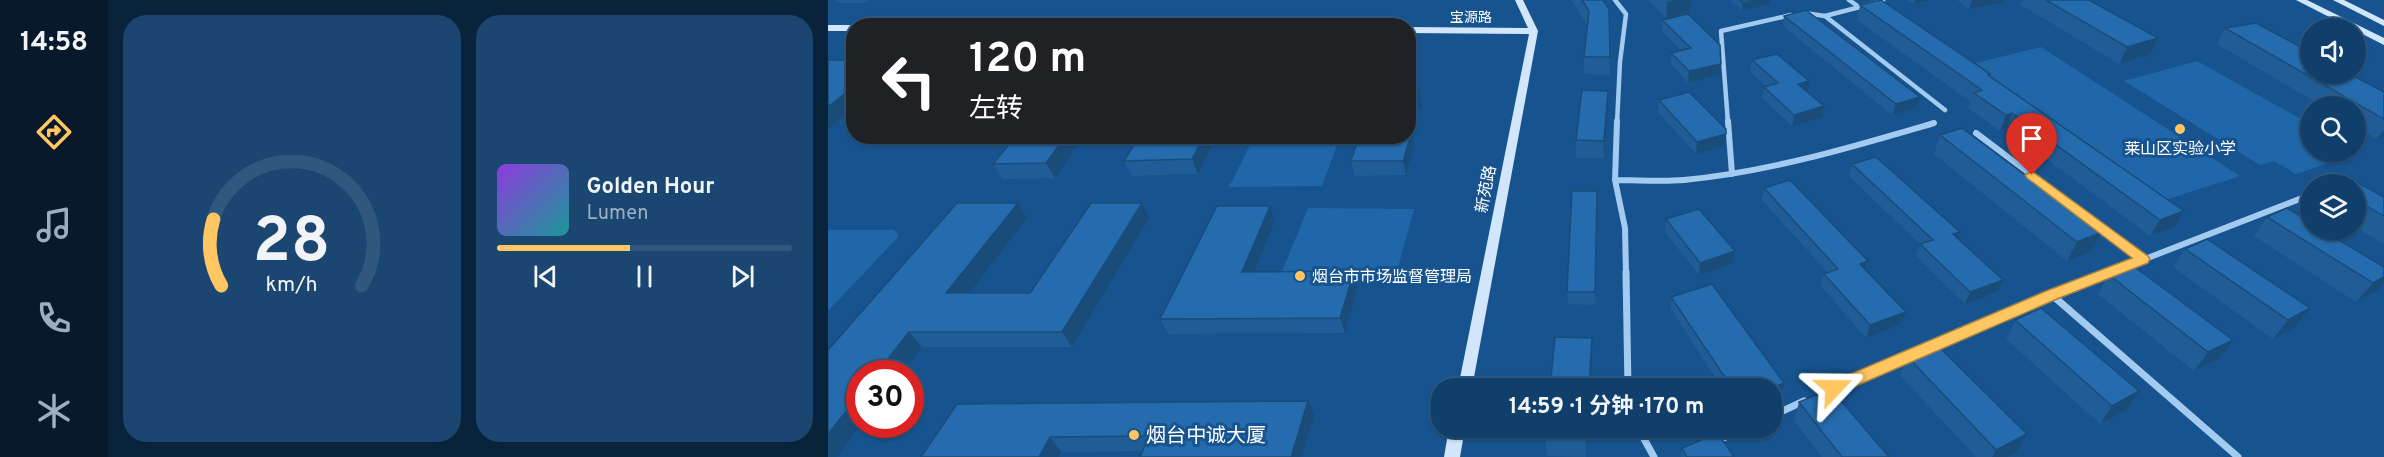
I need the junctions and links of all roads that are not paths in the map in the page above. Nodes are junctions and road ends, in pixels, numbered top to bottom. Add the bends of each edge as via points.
1 (1519, 0) edge
2 (1615, 0) edge
3 (1849, 0) edge
4 (2300, 0) edge
5 (2337, 0) edge
6 (1883, 1) edge
7 (1859, 7) junction
8 (1825, 16) junction
9 (2384, 23) edge
10 (828, 28) edge
11 (846, 28) edge
12 (1416, 30) edge
13 (1534, 30) junction
14 (2384, 42) edge
15 (1945, 110) dead end
16 (1934, 123) dead end
17 (1976, 133) dead end
18 (1732, 174) junction
19 (1616, 180) junction
20 (2300, 199) edge
21 (2143, 259) junction
22 (2052, 295) junction
23 (1467, 378) edge
24 (1628, 378) edge
25 (1824, 393) edge
26 (1813, 398) edge
27 (1782, 412) edge
28 (1455, 438) edge
29 (1644, 438) edge
30 (1724, 438) edge
31 (1704, 447) edge
32 (1452, 457) edge
33 (1654, 457) edge
34 (2238, 457) edge

1 - 13 street
2 - 19 street via 1626,14 1620,63
3 - 7 street
4 - 14 street
5 - 9 street
6 - 7 street
7 - 8 street
8 - 15 street
8 - 18 street via 1801,13 1721,31
10 - 11 street
12 - 13 street, 宝源路
13 - 23 street, 新苑路
16 - 18 street via 1833,152
17 - 21 street
18 - 19 street via 1681,180
19 - 24 street via 1625,228
20 - 21 street
21 - 22 street
22 - 25 street
22 - 34 street
26 - 27 street
28 - 32 street
29 - 33 street
30 - 31 street

